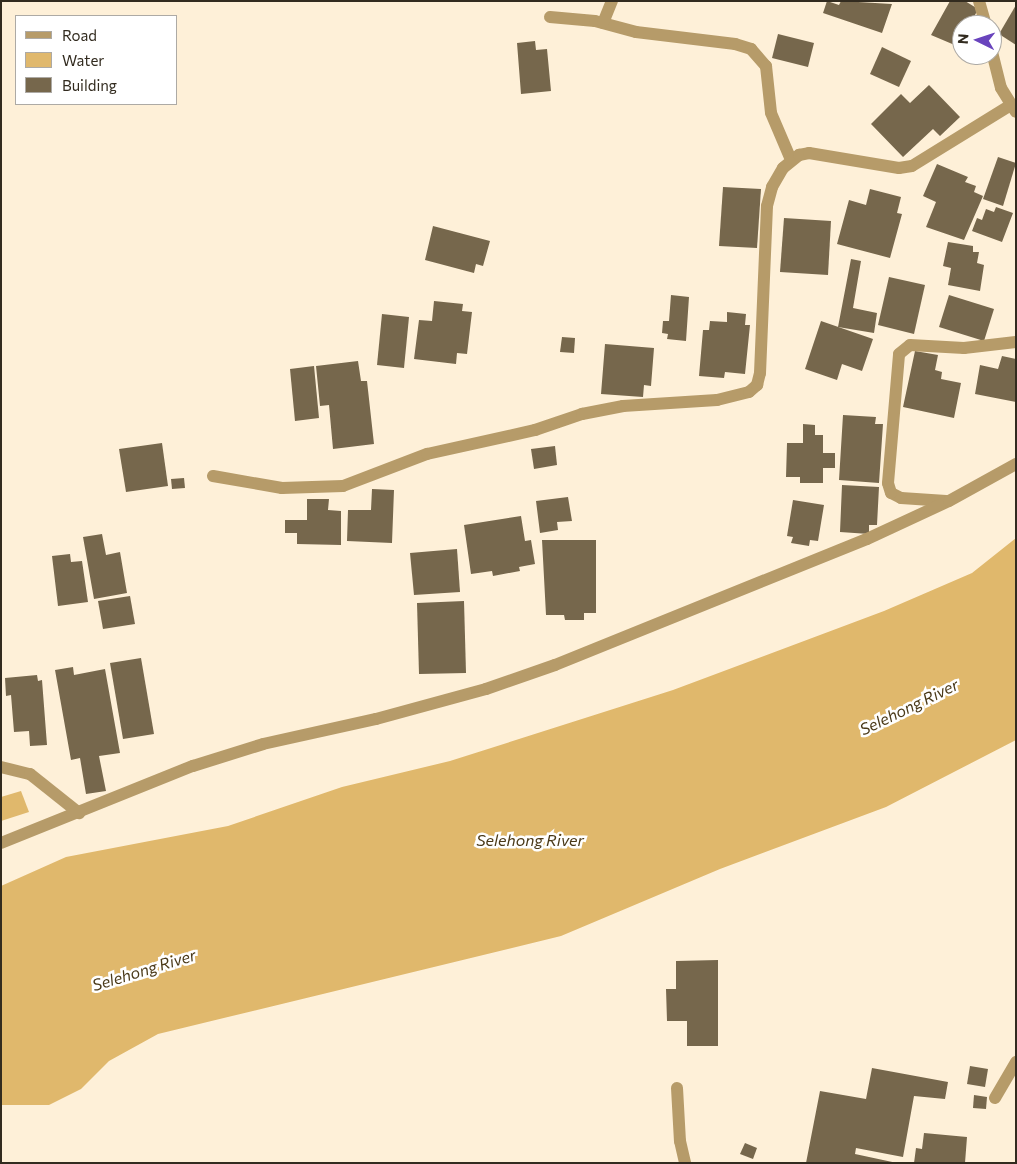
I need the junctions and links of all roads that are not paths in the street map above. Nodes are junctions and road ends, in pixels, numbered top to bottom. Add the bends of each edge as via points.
1 (612, 1) edge
2 (979, 1) edge
3 (983, 15) edge
4 (550, 17) dead end
5 (603, 23) junction
6 (997, 65) edge
7 (1012, 109) edge
8 (791, 160) junction
9 (1016, 342) edge
10 (1016, 464) edge
11 (213, 476) dead end
12 (949, 501) junction
13 (1, 767) edge
14 (79, 813) junction
15 (1, 843) edge
16 (1016, 1062) edge
17 (677, 1088) dead end
18 (995, 1098) dead end
19 (685, 1163) edge

1 - 5 street
2 - 3 street
4 - 5 street
5 - 8 street via 636,32 735,44 758,54 766,66 771,113
6 - 7 street
7 - 8 street via 912,166 899,168 821,154 799,155
8 - 11 street via 776,178 767,206 760,373 757,385 749,392 717,400 623,406 582,414 535,430 427,454 343,486 282,488
9 - 12 street via 964,348 910,345 899,354 888,483 891,493 901,498
10 - 12 street
12 - 14 street via 867,539 521,677 376,719 263,744 193,766
13 - 14 street via 30,774
14 - 15 street
16 - 18 street
17 - 19 street via 680,1141

